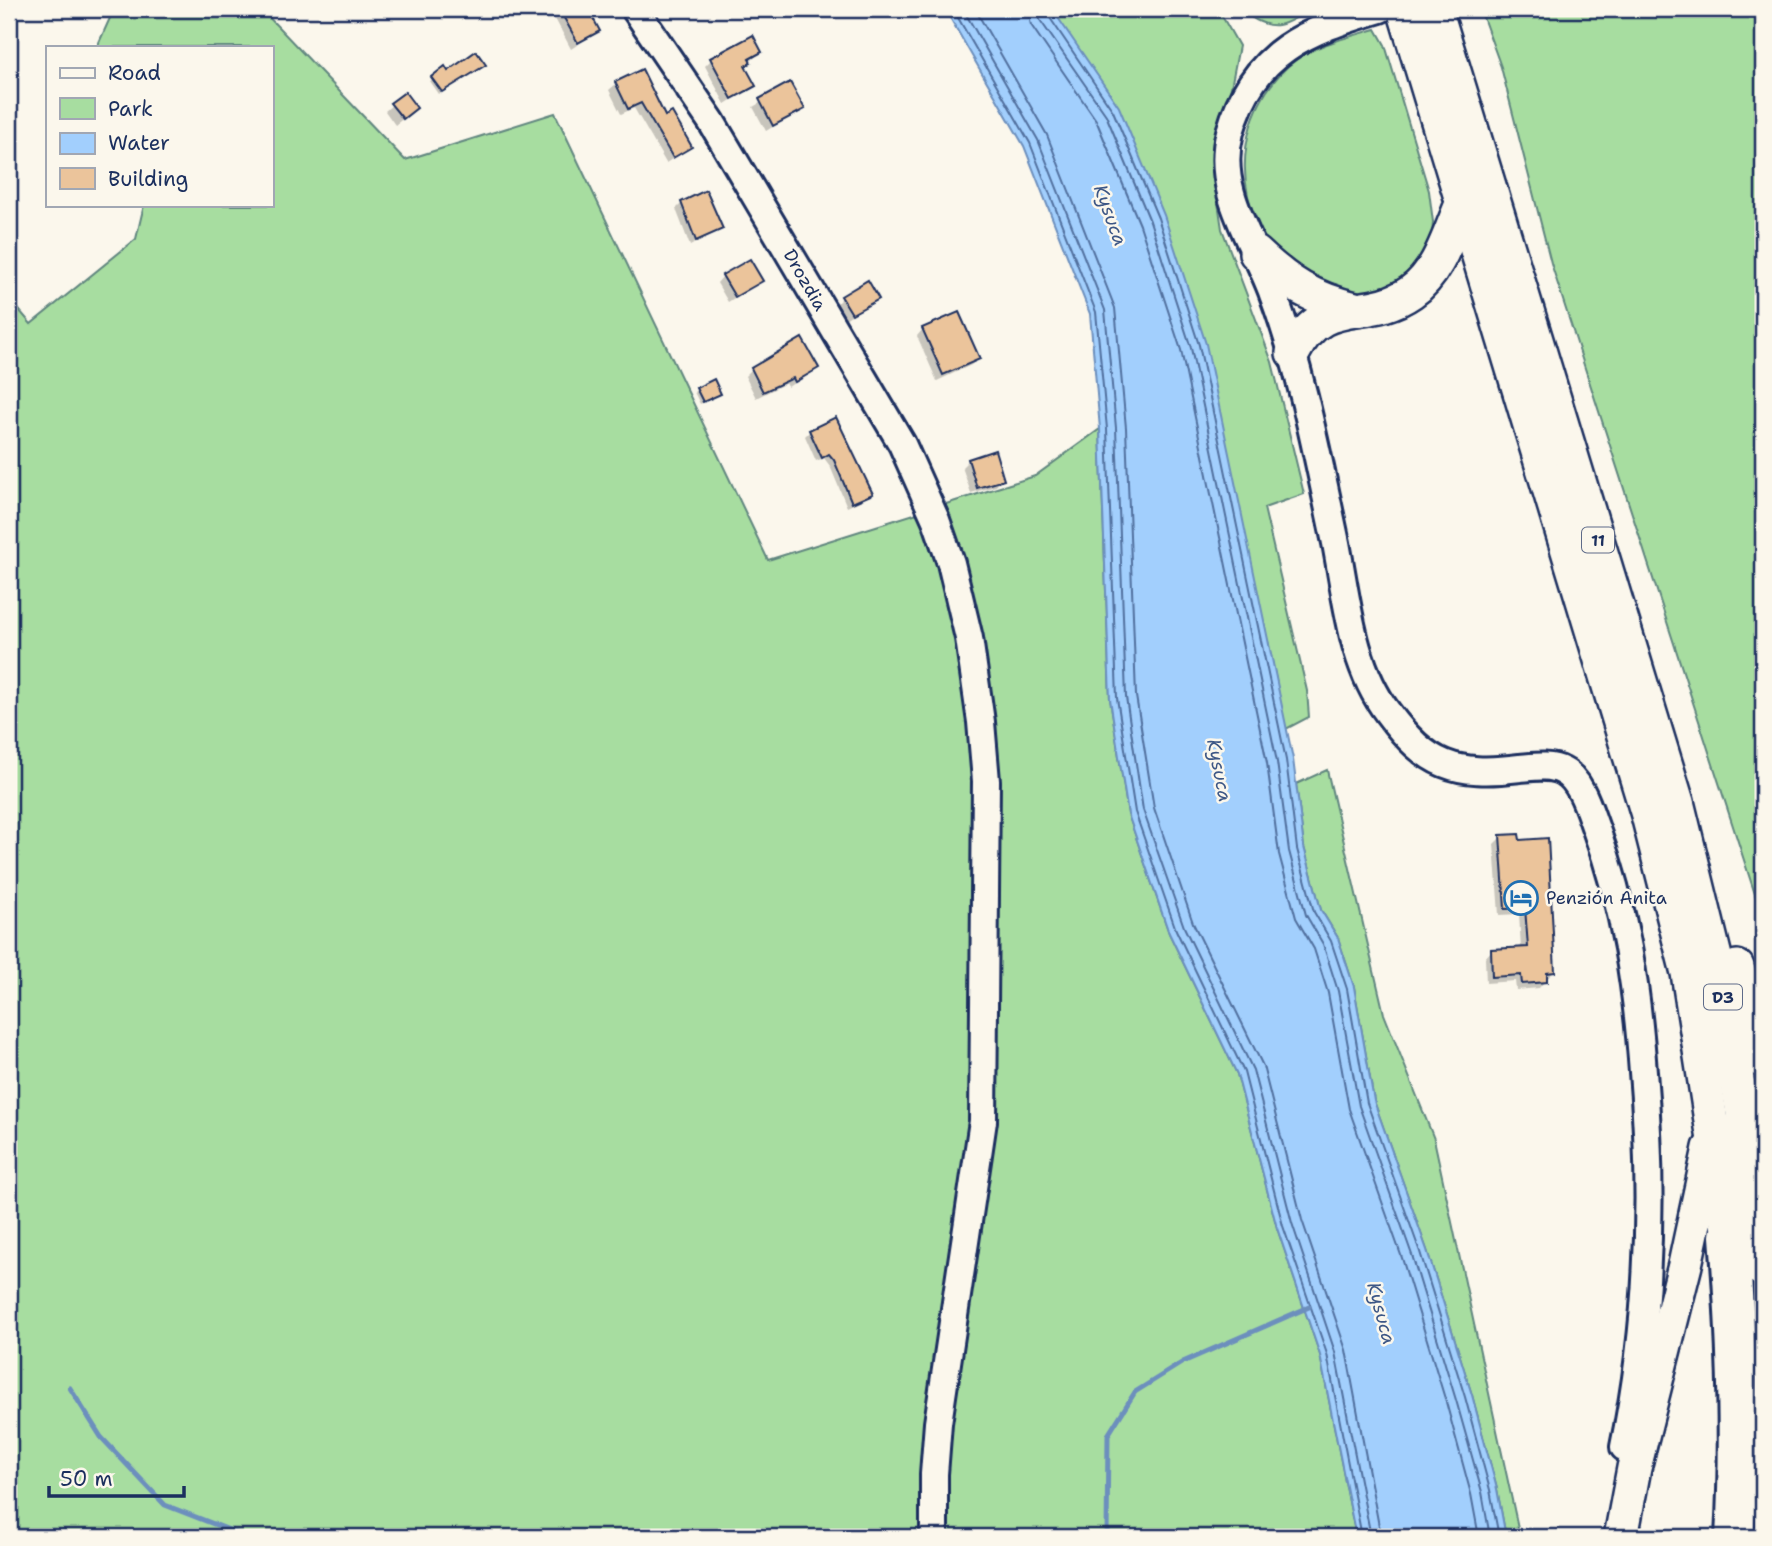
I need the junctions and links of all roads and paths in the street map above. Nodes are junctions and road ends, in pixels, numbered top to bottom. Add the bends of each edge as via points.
1 (635, 9) edge
2 (1380, 9) edge
3 (1404, 9) edge
4 (1435, 9) edge
5 (1462, 204) junction
6 (1256, 253) junction
7 (1355, 309) junction
8 (1293, 353) junction
9 (1695, 872) junction
10 (1763, 1061) edge
11 (1730, 1126) junction
12 (1729, 1236) joint
13 (1763, 1267) edge
14 (934, 1537) edge
15 (1620, 1537) edge
16 (1735, 1537) edge

1 - 14 street, Drozdia via 711,121 902,444 936,520 969,638 986,781 982,1121 938,1423
2 - 6 street via 1298,38 1270,61 1243,96 1229,136 1228,177 1238,219
3 - 5 main road, 11
4 - 9 main road, 11 via 1634,657
5 - 7 main road via 1440,256 1412,291 1388,304
5 - 11 main road, 11 via 1648,815
6 - 7 main road via 1297,288
6 - 8 street
7 - 8 main road via 1313,322
8 - 15 street via 1363,668 1373,691 1403,733 1443,765 1470,770 1535,767 1565,771 1578,784 1597,829 1626,924 1647,1118 1650,1259 1632,1406 1612,1500
9 - 10 main road via 1717,892
9 - 11 main road, D3 via 1716,961
11 - 12 main road, D3
11 - 13 highway, D3
11 - 15 main road via 1685,1265
12 - 16 highway, D3 via 1738,1353

